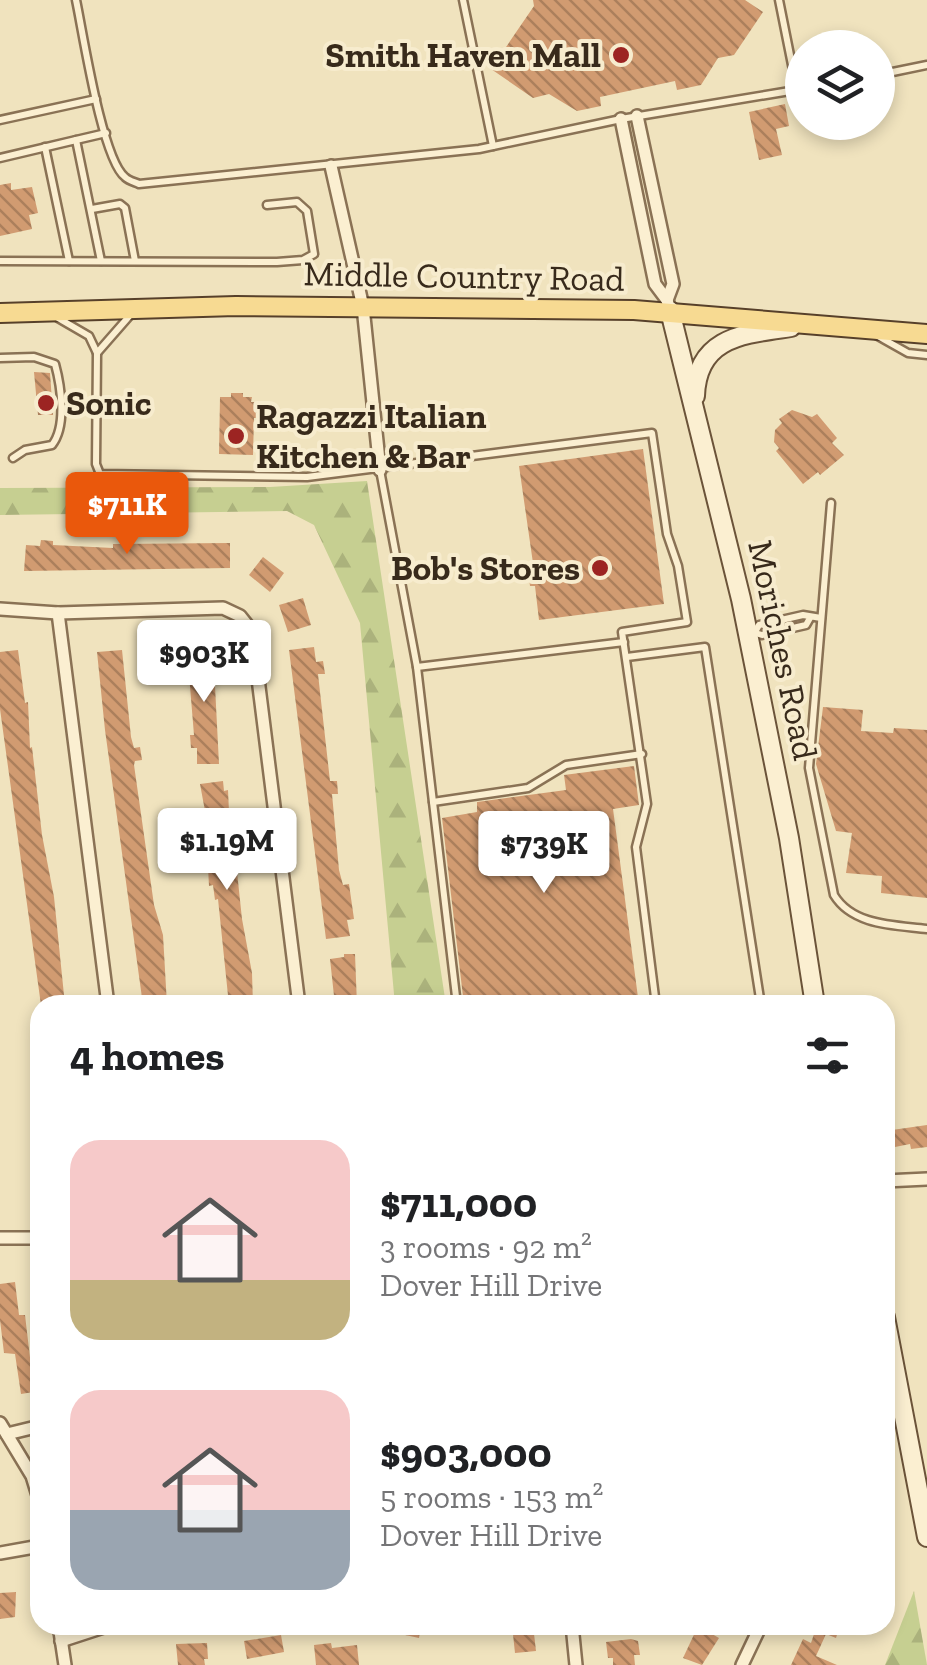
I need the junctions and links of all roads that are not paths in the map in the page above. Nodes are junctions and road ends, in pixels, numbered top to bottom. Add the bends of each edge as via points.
1 (76, 0) edge
2 (463, 0) edge
3 (779, 0) edge
4 (786, 30) edge
5 (927, 65) edge
6 (895, 71) edge
7 (785, 92) edge
8 (96, 99) junction
9 (637, 116) junction
10 (620, 119) junction
11 (0, 120) edge
12 (106, 132) junction
13 (76, 140) junction
14 (493, 146) junction
15 (45, 147) junction
16 (0, 158) edge
17 (331, 166) junction
18 (268, 205) dead end
19 (92, 210) junction
20 (0, 261) edge
21 (69, 261) junction
22 (101, 261) junction
23 (135, 261) junction
24 (668, 306) junction
25 (362, 307) junction
26 (135, 309) junction
27 (48, 312) junction
28 (0, 314) edge
29 (808, 325) junction
30 (866, 330) junction
31 (927, 334) edge
32 (97, 353) junction
33 (927, 354) edge
34 (0, 358) edge
35 (695, 406) junction
36 (13, 458) dead end
37 (380, 470) junction
38 (831, 503) dead end
39 (0, 608) edge
40 (58, 613) junction
41 (821, 618) junction
42 (751, 633) junction
43 (624, 642) junction
44 (627, 657) junction
45 (417, 667) junction
46 (642, 754) junction
47 (433, 802) junction
48 (927, 929) edge
49 (107, 995) edge
50 (298, 995) edge
51 (456, 995) edge
52 (655, 995) edge
53 (759, 995) edge
54 (813, 995) edge
55 (927, 1179) edge
56 (895, 1181) edge
57 (0, 1238) edge
58 (30, 1238) edge
59 (895, 1369) edge
60 (30, 1427) edge
61 (4, 1428) edge
62 (30, 1473) edge
63 (927, 1537) edge
64 (30, 1548) edge
65 (0, 1553) edge
66 (61, 1635) edge
67 (80, 1635) edge
68 (573, 1635) edge
69 (757, 1635) edge
70 (62, 1641) junction
71 (65, 1665) edge
72 (576, 1665) edge
73 (742, 1665) edge

1 - 8 lane
2 - 14 lane
3 - 4 lane
5 - 6 lane
7 - 9 lane
8 - 11 lane
8 - 12 lane
9 - 10 lane
9 - 24 street via 673,284
10 - 14 lane
10 - 24 street via 655,284
12 - 13 lane
12 - 17 lane via 124,177 140,184
13 - 15 lane
13 - 19 lane
14 - 17 lane
15 - 16 lane
15 - 21 lane
17 - 25 street
18 - 23 lane via 296,202 308,211 314,254 278,262
19 - 22 lane
19 - 23 lane via 126,208
20 - 21 lane
21 - 22 lane
22 - 23 lane
24 - 25 main road, Middle Country Road
24 - 29 main road, Middle Country Road
24 - 35 street, Moriches Road
25 - 26 main road, Middle Country Road
25 - 37 street
26 - 27 main road, Middle Country Road
26 - 32 lane
27 - 28 main road, Middle Country Road
27 - 32 lane via 89,336
29 - 30 main road, Middle Country Road
29 - 35 street via 736,335 719,344 696,383
30 - 31 main road, Middle Country Road
30 - 33 lane via 908,353
32 - 37 lane via 100,474 307,477
34 - 36 lane via 46,359 59,379 59,437
35 - 42 street, Moriches Road
37 - 43 lane via 652,433 687,622 622,632
37 - 45 lane
38 - 41 lane
39 - 40 street
40 - 49 street
40 - 50 street via 223,608 252,631
41 - 42 lane via 802,614 759,624
41 - 48 lane via 809,768 834,895 869,922
42 - 54 street, Moriches Road
43 - 44 lane
43 - 45 lane
44 - 46 lane
44 - 53 lane via 705,648
45 - 47 lane
46 - 47 lane via 566,765 528,788
46 - 52 lane via 647,804 636,847
47 - 51 lane
55 - 56 street
57 - 58 street
59 - 63 street
60 - 61 street
61 - 62 street
64 - 65 street
66 - 70 street
67 - 70 street
68 - 72 street
69 - 73 street
70 - 71 street

